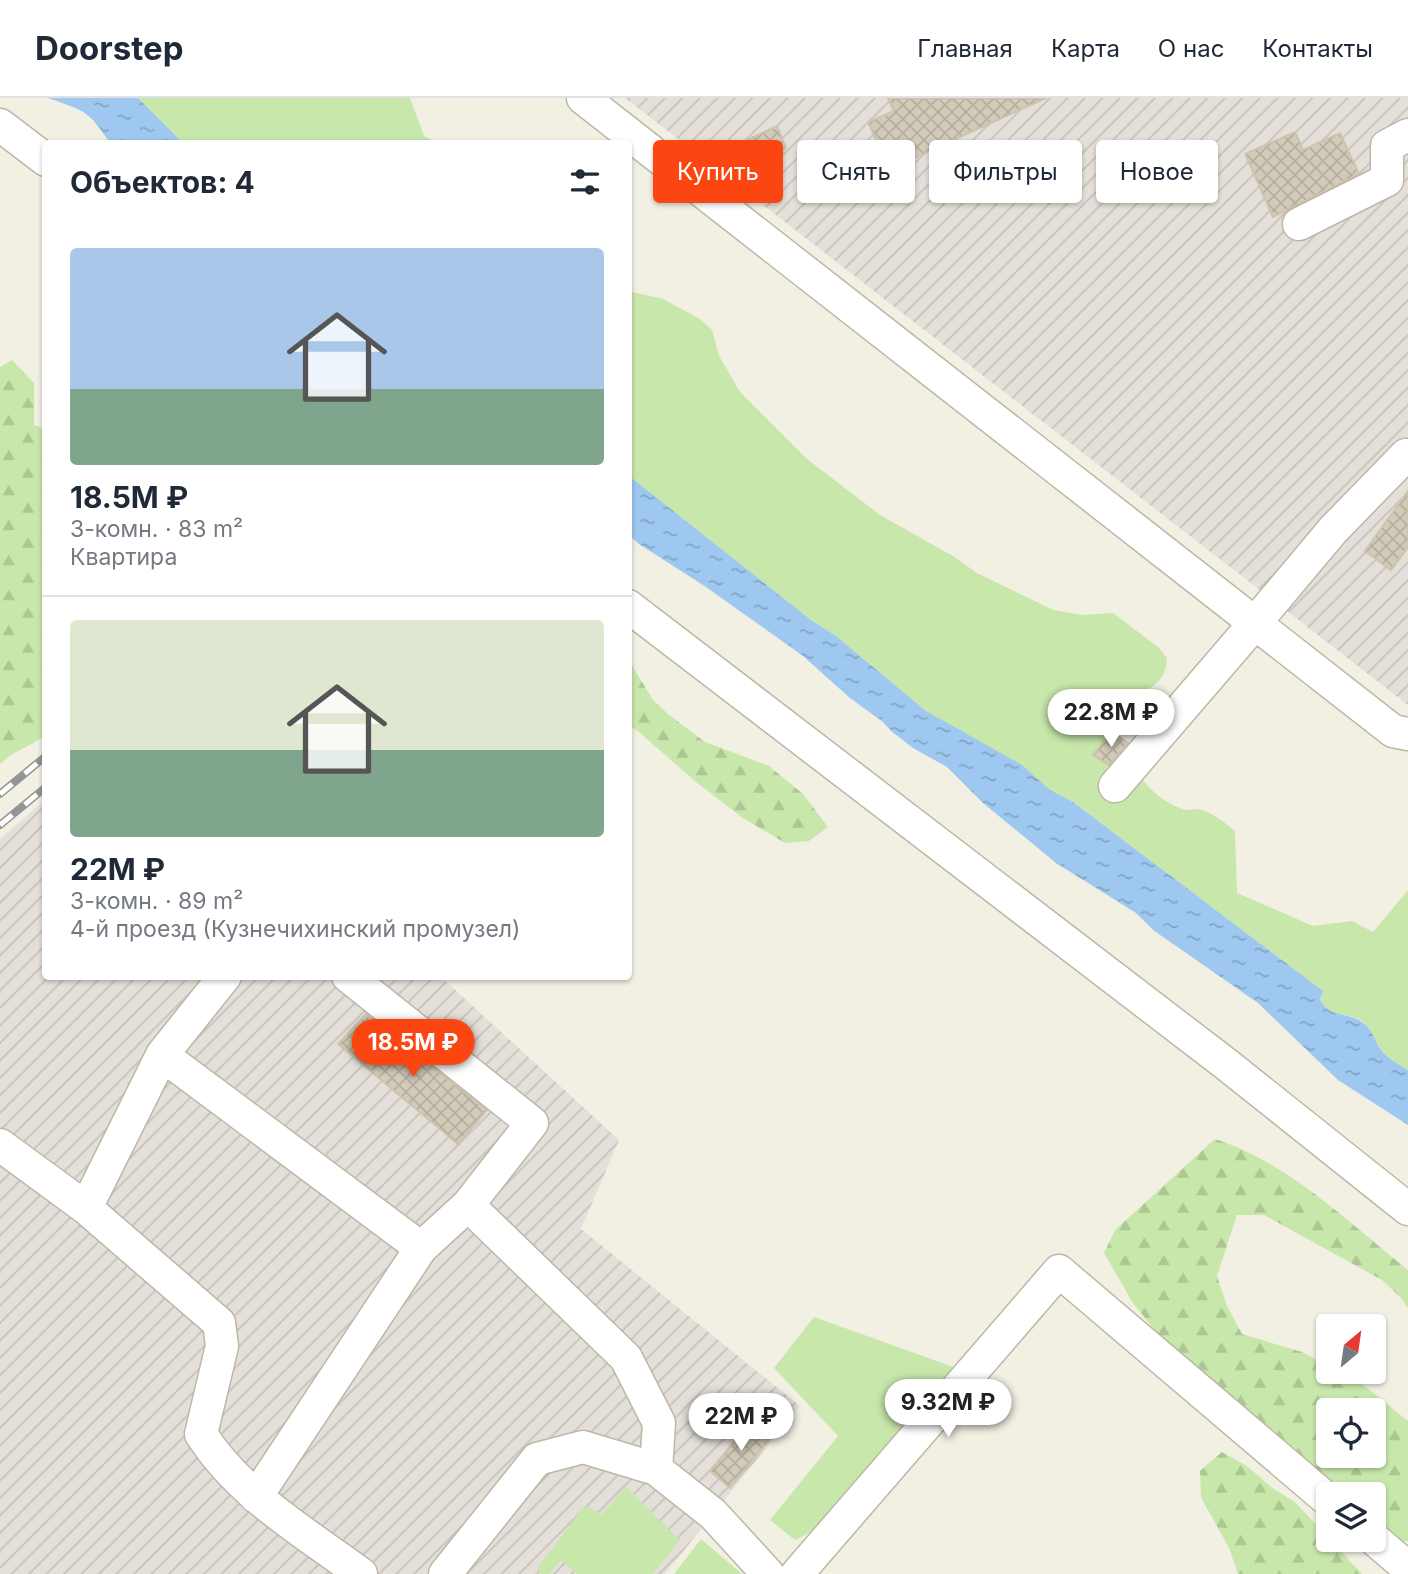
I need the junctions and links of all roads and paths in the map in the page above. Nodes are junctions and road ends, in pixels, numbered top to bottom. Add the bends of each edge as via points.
1 (583, 98) edge
2 (0, 125) edge
3 (1408, 135) edge
4 (42, 157) edge
5 (1299, 224) dead end
6 (1406, 455) edge
7 (632, 609) edge
8 (1255, 623) junction
9 (1408, 734) edge
10 (1115, 786) dead end
11 (222, 980) edge
12 (353, 980) edge
13 (162, 1055) junction
14 (0, 1145) edge
15 (468, 1205) junction
16 (86, 1208) junction
17 (1408, 1209) edge
18 (421, 1248) junction
19 (656, 1469) junction
20 (1316, 1490) edge
21 (256, 1497) junction
22 (1386, 1550) edge
23 (1408, 1569) edge
24 (361, 1574) edge
25 (445, 1574) edge
26 (768, 1574) edge
27 (797, 1574) edge

1 - 8 street
2 - 4 street
3 - 5 street via 1387,146 1387,180
6 - 8 street via 1333,530
7 - 17 street
8 - 9 street via 1393,731
8 - 10 street
11 - 13 street
12 - 15 street via 533,1123
13 - 16 street
13 - 18 street
14 - 16 street
15 - 18 street
15 - 19 street via 626,1358 659,1423
16 - 21 street via 219,1323 222,1346 201,1434 216,1457
18 - 21 street
19 - 25 street via 583,1447 537,1459
19 - 26 street via 713,1514
20 - 27 street via 1059,1270
21 - 24 street
22 - 23 street

